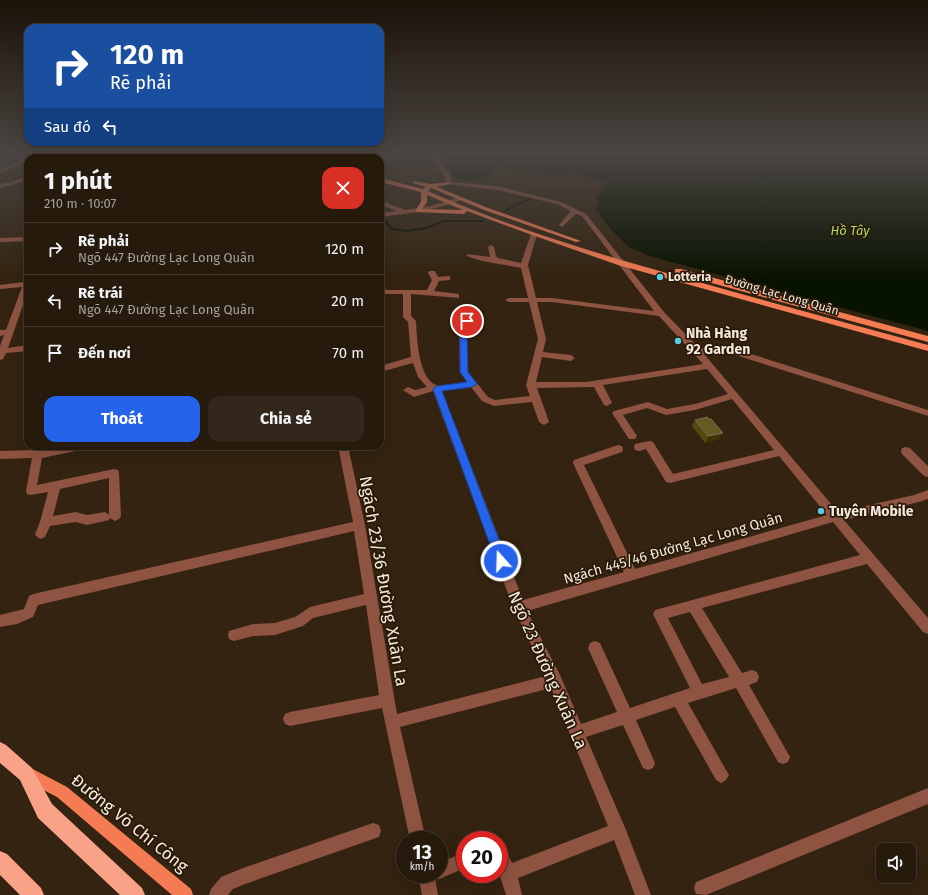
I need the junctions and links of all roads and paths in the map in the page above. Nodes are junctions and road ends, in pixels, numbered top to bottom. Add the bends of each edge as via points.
1 (424, 196) edge
2 (434, 196) edge
3 (454, 196) edge
4 (529, 196) edge
5 (460, 198) junction
6 (450, 203) junction
7 (384, 204) edge
8 (576, 210) junction
9 (418, 211) junction
10 (403, 212) junction
11 (478, 213) junction
12 (384, 215) edge
13 (562, 225) dead end
14 (534, 234) junction
15 (24, 238) edge
16 (0, 240) edge
17 (491, 247) dead end
18 (613, 253) junction
19 (469, 255) dead end
20 (496, 260) junction
21 (621, 262) junction
22 (524, 266) junction
23 (447, 278) dead end
24 (24, 285) edge
25 (0, 287) edge
26 (407, 291) junction
27 (384, 292) edge
28 (430, 292) junction
29 (24, 293) edge
30 (456, 296) dead end
31 (509, 300) dead end
32 (533, 300) junction
33 (661, 314) junction
34 (467, 321) dead end
35 (10, 332) junction
36 (0, 333) edge
37 (928, 339) edge
38 (928, 348) edge
39 (24, 349) edge
40 (697, 351) junction
41 (1, 354) edge
42 (538, 354) junction
43 (571, 358) dead end
44 (416, 359) junction
45 (709, 366) junction
46 (384, 368) edge
47 (597, 383) junction
48 (472, 384) junction
49 (531, 385) junction
50 (436, 388) junction
51 (408, 390) dead end
52 (733, 396) junction
53 (535, 399) junction
54 (607, 403) dead end
55 (928, 413) edge
56 (544, 422) dead end
57 (632, 436) dead end
58 (639, 447) dead end
59 (618, 449) dead end
60 (40, 450) edge
61 (62, 450) edge
62 (344, 450) edge
63 (906, 451) dead end
64 (781, 452) junction
65 (0, 455) edge
66 (928, 473) edge
67 (55, 486) junction
68 (928, 494) edge
69 (836, 517) junction
70 (46, 522) junction
71 (360, 525) junction
72 (41, 534) dead end
73 (870, 558) junction
74 (632, 575) junction
75 (371, 598) junction
76 (694, 605) junction
77 (519, 607) junction
78 (0, 621) edge
79 (928, 628) edge
80 (234, 635) dead end
81 (595, 648) dead end
82 (746, 678) junction
83 (555, 680) junction
84 (699, 692) junction
85 (678, 699) junction
86 (387, 700) junction
87 (625, 716) junction
88 (290, 719) dead end
89 (393, 722) junction
90 (577, 733) junction
91 (0, 751) edge
92 (783, 757) dead end
93 (648, 763) dead end
94 (26, 774) junction
95 (721, 775) dead end
96 (928, 796) edge
97 (618, 830) junction
98 (373, 831) dead end
99 (416, 831) edge
100 (0, 861) edge
101 (508, 873) joint
102 (431, 883) edge
103 (702, 888) dead end
104 (34, 895) edge
105 (135, 895) edge
106 (185, 895) edge
107 (217, 895) edge
108 (430, 895) edge
109 (514, 895) edge
110 (643, 895) edge

1 - 9 main road via 424,202
2 - 6 main road, Đường Lạc Long Quân
3 - 5 main road, Đường Lạc Long Quân
4 - 8 street
5 - 6 street
5 - 18 main road, Đường Lạc Long Quân
6 - 9 street
6 - 11 main road, Đường Lạc Long Quân
7 - 10 street
8 - 13 street
8 - 18 street via 584,215
9 - 10 street
9 - 11 main road
10 - 12 street
11 - 14 main road, Đường Lạc Long Quân
14 - 21 main road, Đường Lạc Long Quân
14 - 22 street
15 - 16 street
17 - 20 street
18 - 21 street
18 - 37 main road, Đường Lạc Long Quân
19 - 20 street
20 - 22 street
21 - 33 street via 637,291
21 - 38 main road, Đường Lạc Long Quân
22 - 32 street
23 - 28 street via 434,276
24 - 25 street
26 - 27 street
26 - 28 street
26 - 44 street, Ngõ 23 Đường Xuân La via 407,317 412,321
28 - 30 street
29 - 35 street
31 - 32 street
32 - 33 street via 552,300
32 - 42 street via 542,339
33 - 40 street
34 - 48 street via 463,334 464,372
35 - 36 street
35 - 41 street
39 - 41 street
40 - 45 street
40 - 55 street via 729,350
42 - 43 street
42 - 49 street
44 - 46 street
44 - 50 street, Ngõ 23 Đường Xuân La via 421,375
45 - 47 street
45 - 52 street
47 - 49 street
47 - 54 street
48 - 50 street
48 - 53 street via 485,399 494,404
49 - 53 street
50 - 51 street via 414,394
50 - 77 street, Ngõ 23 Đường Xuân La
52 - 57 street via 666,412 648,405 617,413
52 - 64 street
53 - 56 street
58 - 64 street via 649,445 670,479
59 - 74 street via 578,463
60 - 61 street via 45,454
60 - 65 street
60 - 67 street via 31,491
62 - 71 street, Ngách 23/36 Đường Xuân La
63 - 66 street
64 - 69 street
67 - 70 street
67 - 70 street via 114,472 110,517
68 - 69 street, Ngách 445/46 Đường Lạc Long Quân
69 - 73 street
69 - 74 street, Ngách 445/46 Đường Lạc Long Quân
70 - 72 street
71 - 75 street, Ngách 23/36 Đường Xuân La
71 - 78 street via 33,600 28,613
73 - 76 street
73 - 79 street
74 - 77 street, Ngách 445/46 Đường Lạc Long Quân
75 - 80 street via 310,613 299,622 281,628 253,630
75 - 86 street, Ngách 23/36 Đường Xuân La
76 - 82 street
76 - 84 street via 659,614
77 - 83 street, Ngõ 23 Đường Xuân La
81 - 87 street
82 - 84 street
82 - 92 street
83 - 89 street
83 - 90 street, Ngõ 23 Đường Xuân La
84 - 85 street
85 - 87 street
85 - 95 street
86 - 88 street
86 - 89 street, Ngách 23/36 Đường Xuân La
87 - 90 street
87 - 93 street
89 - 99 street, Ngách 23/36 Đường Xuân La
90 - 97 street, Ngõ 23 Đường Xuân La
91 - 94 highway, Đường Võ Chí Công
94 - 105 highway, Đường Võ Chí Công via 45,811
94 - 106 main road, Đường Võ Chí Công via 62,792
96 - 103 street
97 - 101 street
97 - 110 street, Ngõ 23 Đường Xuân La
98 - 107 street via 243,876 227,883
100 - 104 highway
101 - 109 street
102 - 108 street

